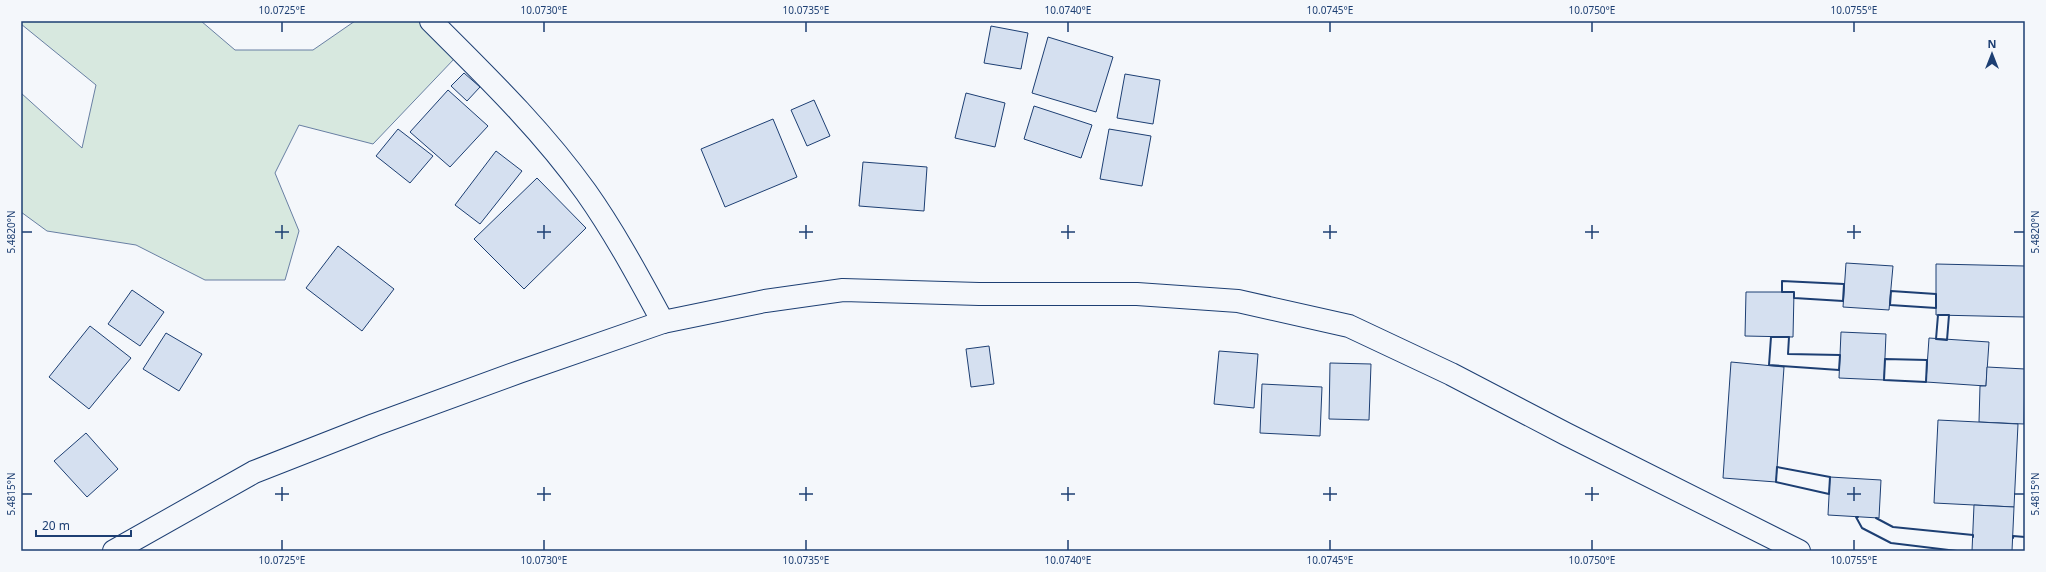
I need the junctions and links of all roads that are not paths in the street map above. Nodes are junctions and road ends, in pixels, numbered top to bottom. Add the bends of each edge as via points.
1 (431, 21) edge
2 (663, 322) junction
3 (114, 551) edge
4 (1799, 551) edge

1 - 2 street via 542,137 586,192 629,258
2 - 3 street via 381,422 254,472
2 - 4 street via 765,301 843,290 979,294 1137,294 1238,301 1349,326 1451,374

